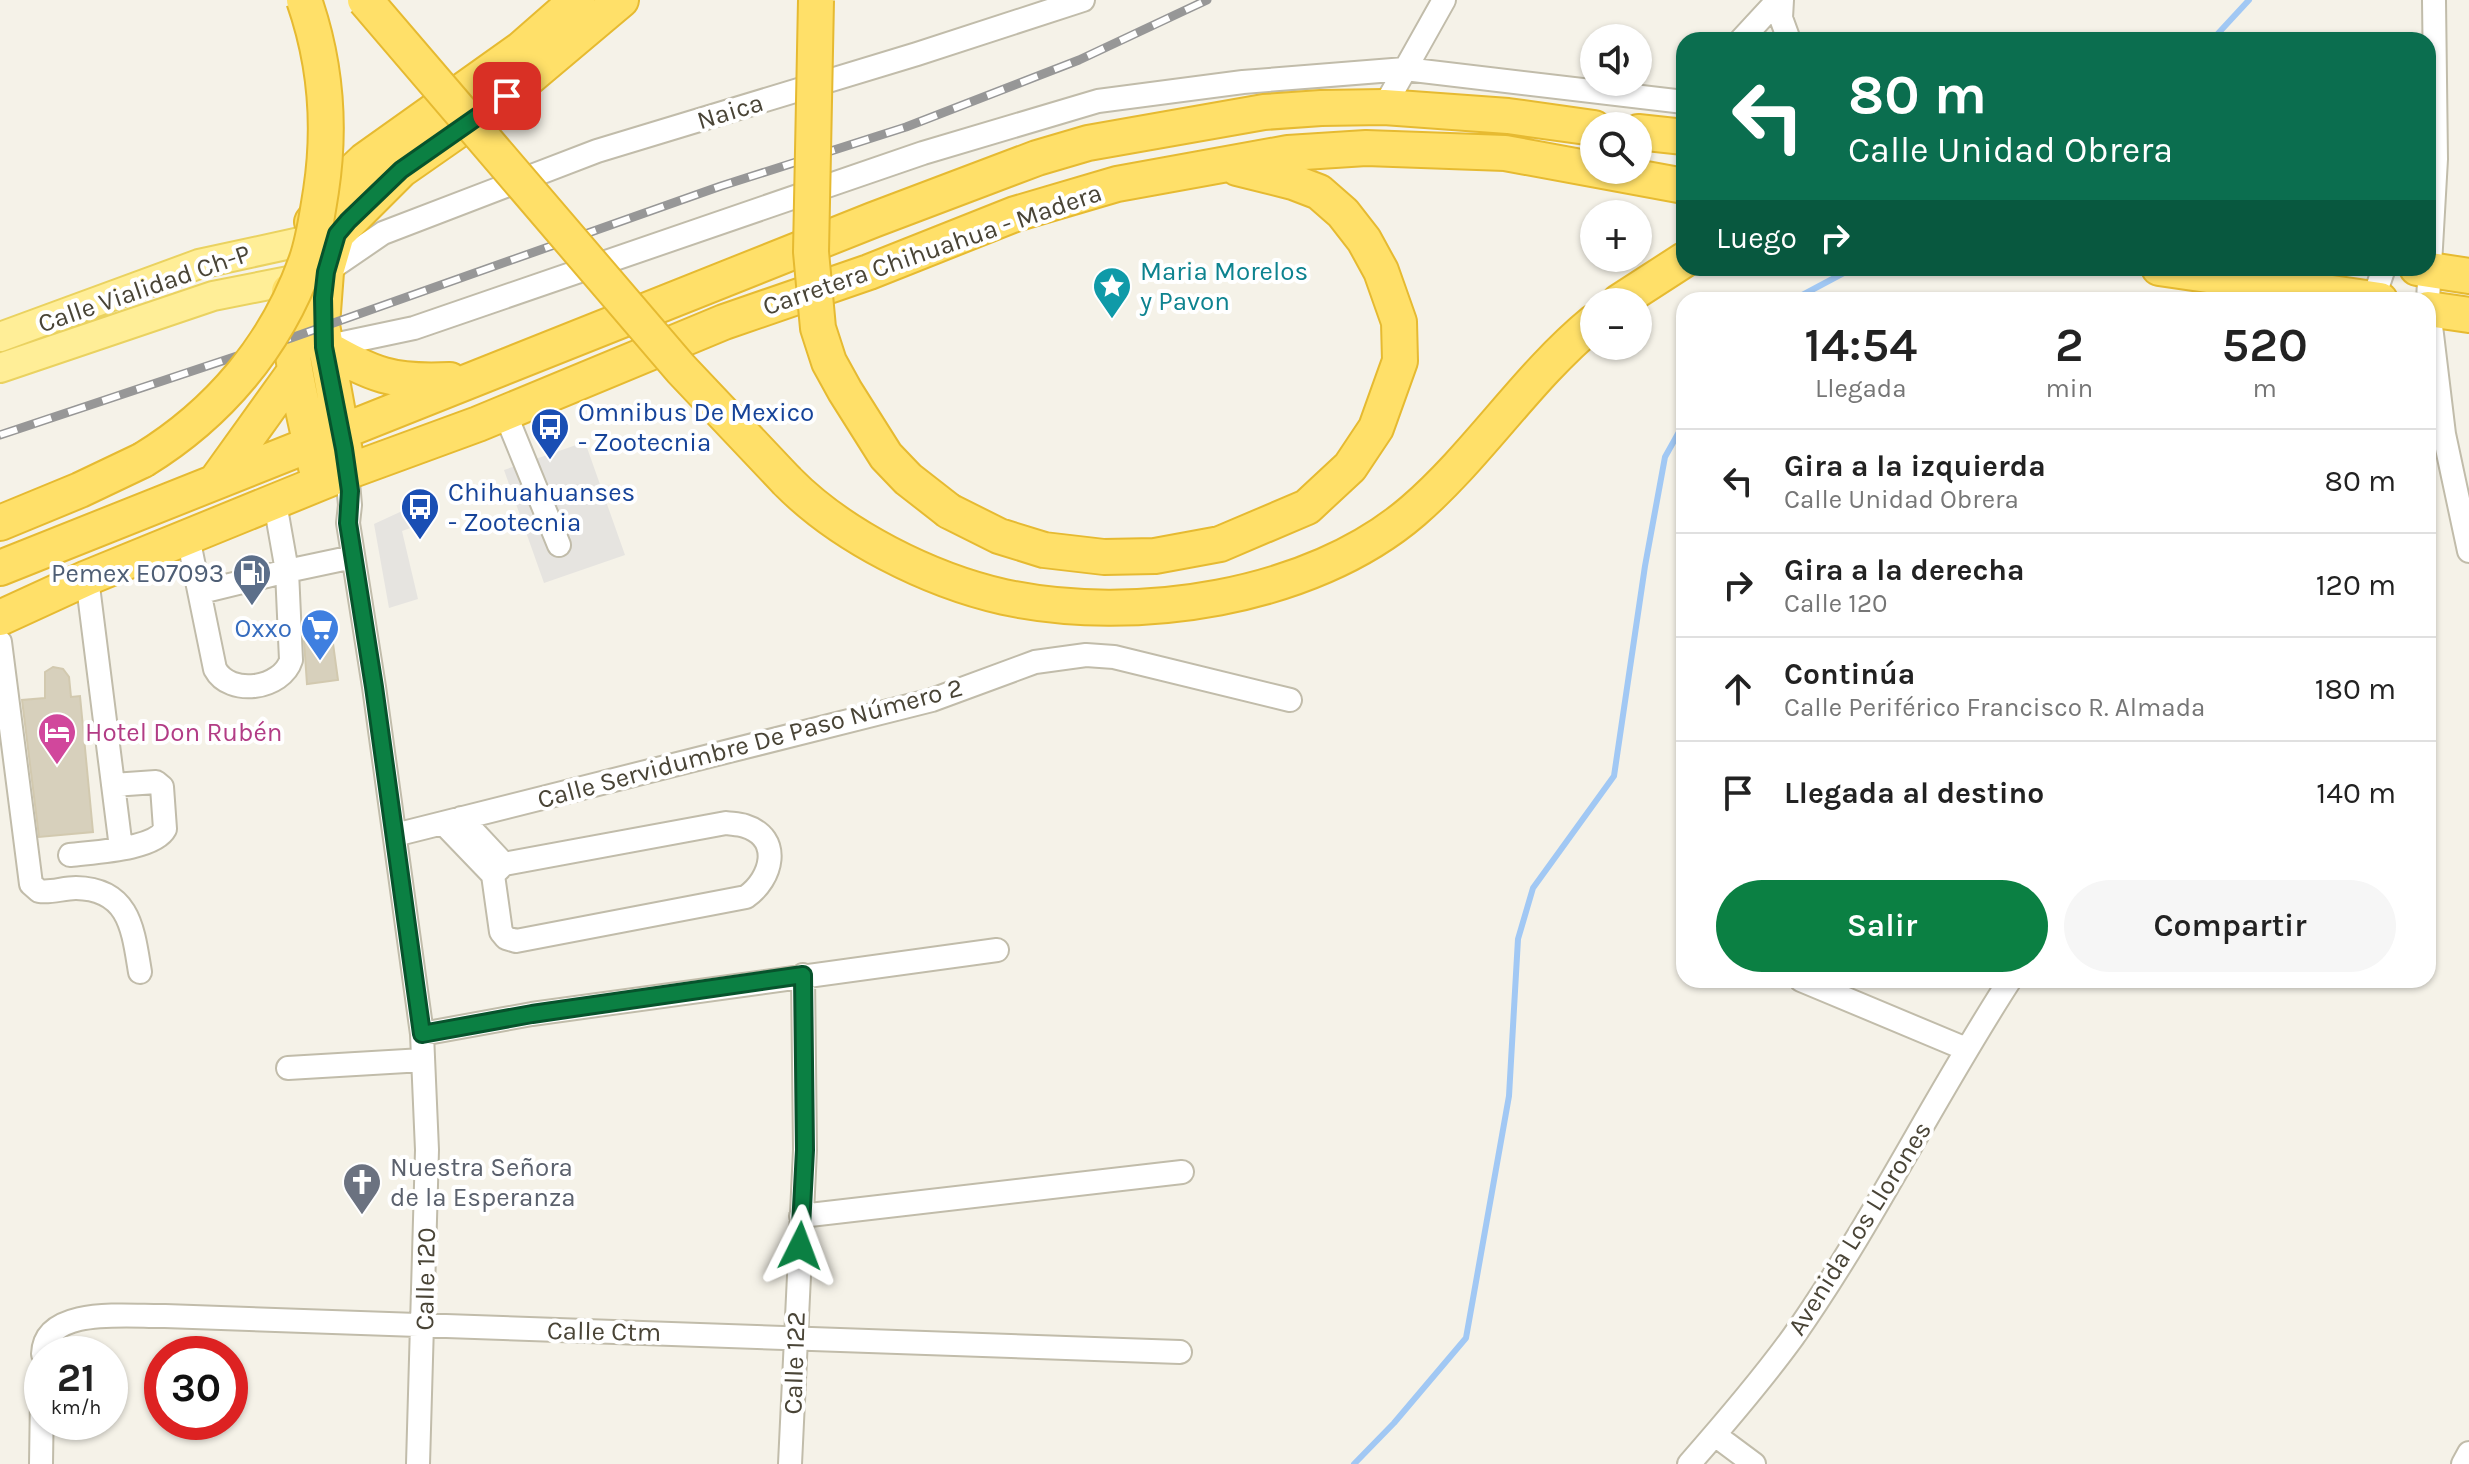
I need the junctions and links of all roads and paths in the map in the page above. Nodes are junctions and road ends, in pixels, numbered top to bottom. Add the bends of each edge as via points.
1 (304, 0) edge
2 (365, 0) edge
3 (577, 0) edge
4 (621, 0) edge
5 (816, 0) edge
6 (1083, 0) edge
7 (1444, 0) edge
8 (1780, 0) edge
9 (2434, 0) edge
10 (1749, 32) edge
11 (1786, 32) edge
12 (2434, 32) edge
13 (1405, 69) junction
14 (1676, 101) edge
15 (1384, 107) junction
16 (1580, 126) edge
17 (1652, 134) edge
18 (1676, 136) edge
19 (1229, 166) junction
20 (1676, 185) edge
21 (383, 233) junction
22 (337, 234) junction
23 (302, 241) junction
24 (1676, 265) edge
25 (326, 272) junction
26 (2232, 276) edge
27 (2469, 276) edge
28 (289, 282) junction
29 (2425, 285) edge
30 (1641, 288) edge
31 (2377, 292) edge
32 (2436, 310) edge
33 (2469, 315) edge
34 (1580, 336) edge
35 (0, 337) edge
36 (324, 347) junction
37 (0, 368) edge
38 (295, 371) junction
39 (2436, 372) edge
40 (474, 378) junction
41 (505, 413) junction
42 (326, 438) junction
43 (333, 478) junction
44 (216, 480) junction
45 (275, 503) junction
46 (231, 520) junction
47 (0, 523) edge
48 (188, 537) junction
49 (559, 545) dead end
50 (2469, 551) edge
51 (353, 557) junction
52 (0, 568) edge
53 (287, 571) junction
54 (87, 578) junction
55 (201, 592) junction
56 (0, 618) edge
57 (0, 642) edge
58 (1290, 700) dead end
59 (113, 785) junction
60 (452, 820) junction
61 (395, 835) junction
62 (121, 848) junction
63 (70, 855) dead end
64 (499, 870) junction
65 (997, 950) dead end
66 (140, 972) dead end
67 (803, 975) junction
68 (1820, 988) edge
69 (2005, 988) edge
70 (422, 1034) junction
71 (1966, 1049) junction
72 (423, 1060) junction
73 (288, 1068) dead end
74 (1182, 1172) dead end
75 (801, 1216) junction
76 (424, 1327) junction
77 (48, 1336) edge
78 (795, 1336) junction
79 (1180, 1352) dead end
80 (1715, 1435) junction
81 (41, 1440) edge
82 (2469, 1453) edge
83 (41, 1464) edge
84 (418, 1464) edge
85 (790, 1464) edge
86 (1689, 1464) edge
87 (1754, 1464) edge
88 (2463, 1464) edge

1 - 47 highway, bridge via 321,54 326,139 307,261 278,321 245,372 177,439 80,490
2 - 34 highway, bridge via 681,369 811,505 883,550 949,580 1004,597 1104,607 1171,604 1273,586 1321,568 1413,511
3 - 23 highway via 521,49 365,160 323,205
4 - 22 highway via 507,96 401,170
5 - 19 highway, bridge via 811,252 818,328 829,362 886,456 908,479 949,511 999,536 1044,550 1104,557 1155,556 1220,544 1307,507 1350,467 1376,428 1400,361 1399,322 1364,240 1319,192
6 - 21 street, Naica via 597,151
7 - 13 street
8 - 10 street
8 - 11 street
9 - 12 street
13 - 14 street
13 - 15 street
13 - 36 street via 1098,101 923,153 414,328
15 - 16 highway, Carretera Chihuahua - Madera
15 - 40 highway, Carretera Chihuahua - Madera via 1264,112 1088,143 1037,158
17 - 18 highway
19 - 20 highway, Carretera Chihuahua - Madera via 1288,153 1366,148 1495,152
19 - 41 highway, Carretera Chihuahua - Madera via 1117,184 1015,214 724,322
21 - 22 street, Naica
21 - 25 street, Naica
22 - 23 main road, Calle Vialidad Ch-P
22 - 25 highway
23 - 28 highway
23 - 35 main road, Calle Vialidad Ch-P via 199,264
24 - 30 highway
25 - 28 main road, Calle Vialidad Ch-P
25 - 36 highway
26 - 31 highway
27 - 29 highway
28 - 37 main road, Calle Vialidad Ch-P via 213,296
28 - 38 highway
32 - 33 highway
36 - 40 highway via 386,378
36 - 42 highway
38 - 42 highway
38 - 44 highway
39 - 50 street
40 - 42 highway, Carretera Chihuahua - Madera
41 - 43 highway, Carretera Chihuahua - Madera
41 - 49 street
42 - 43 highway
42 - 44 highway, Carretera Chihuahua - Madera
43 - 45 highway, Carretera Chihuahua - Madera
43 - 51 street, Calle 120 via 350,505
44 - 46 highway
44 - 52 highway, Carretera Chihuahua - Madera
45 - 46 highway, Carretera Chihuahua - Madera
45 - 53 street
46 - 48 highway, Carretera Chihuahua - Madera
48 - 54 highway, Carretera Chihuahua - Madera
48 - 55 street
51 - 53 street
51 - 61 street, Calle 120
53 - 55 street
53 - 55 street via 291,660 275,681 245,686 223,682 215,669
54 - 56 highway, Carretera Chihuahua - Madera
54 - 59 street
57 - 66 street via 31,884 39,891 88,890 114,900 129,919
58 - 60 street, Calle Servidumbre De Paso Número 2 via 1114,657 1061,658 1035,662 932,700
59 - 62 street
59 - 62 street via 156,782 164,790 162,835
60 - 61 street, Calle Servidumbre De Paso Número 2
60 - 64 street
61 - 70 street, Calle 120
62 - 63 street
64 - 64 street via 501,932 516,941 746,897 770,866 765,841 756,832 726,823
65 - 67 street
67 - 70 street
67 - 75 street, Calle 122
68 - 71 street
69 - 71 street, Avenida Los Llorones
70 - 72 street, Calle 120
71 - 80 street, Avenida Los Llorones via 1792,1338
72 - 73 street
72 - 76 street, Calle 120
74 - 75 street
75 - 78 street, Calle 122
76 - 77 street, Calle Ctm via 165,1316 86,1318 57,1326
76 - 78 street, Calle Ctm
76 - 84 street, Calle 120
78 - 79 street, Calle Ctm
78 - 85 street, Calle 122
80 - 86 street, Avenida Los Llorones
80 - 87 street
81 - 83 street
82 - 88 street

